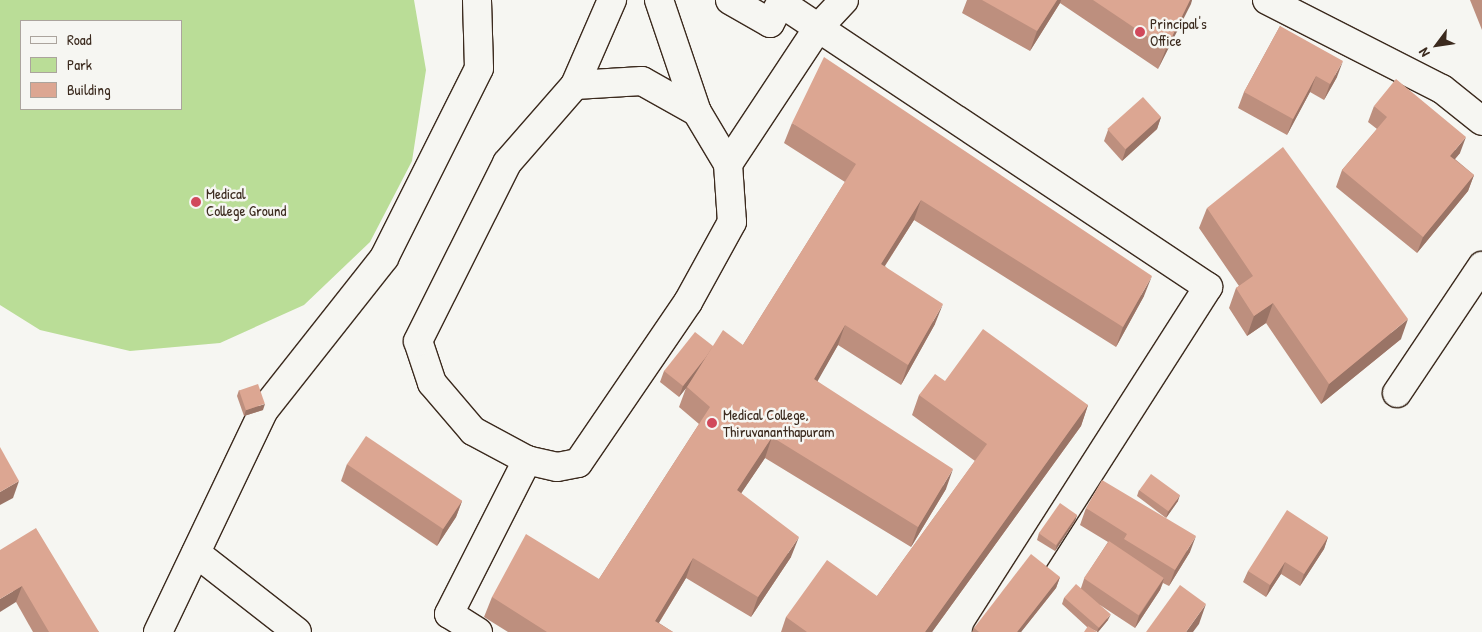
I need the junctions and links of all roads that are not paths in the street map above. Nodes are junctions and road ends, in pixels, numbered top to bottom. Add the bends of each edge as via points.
1 (478, 0) edge
2 (612, 0) edge
3 (659, 0) edge
4 (730, 0) edge
5 (844, 0) edge
6 (1267, 0) edge
7 (782, 1) edge
8 (818, 28) junction
9 (575, 85) junction
10 (697, 112) junction
11 (1482, 121) edge
12 (728, 164) junction
13 (1482, 266) edge
14 (1398, 394) dead end
15 (527, 460) junction
16 (196, 553) junction
17 (158, 632) edge
18 (297, 632) edge
19 (478, 632) edge
20 (987, 632) edge

1 - 16 street via 479,68 384,258 264,410
2 - 9 street
3 - 10 street
4 - 7 street via 770,23
5 - 8 street
6 - 11 street via 1442,89
7 - 8 street
8 - 12 street
8 - 20 street via 1208,287
9 - 10 street via 642,81
9 - 15 street via 507,163 418,341 432,383 473,432
10 - 12 street
12 - 15 street via 732,222 688,302 616,410 578,463 557,467
13 - 14 street
15 - 19 street via 449,614
16 - 17 street
16 - 18 street

